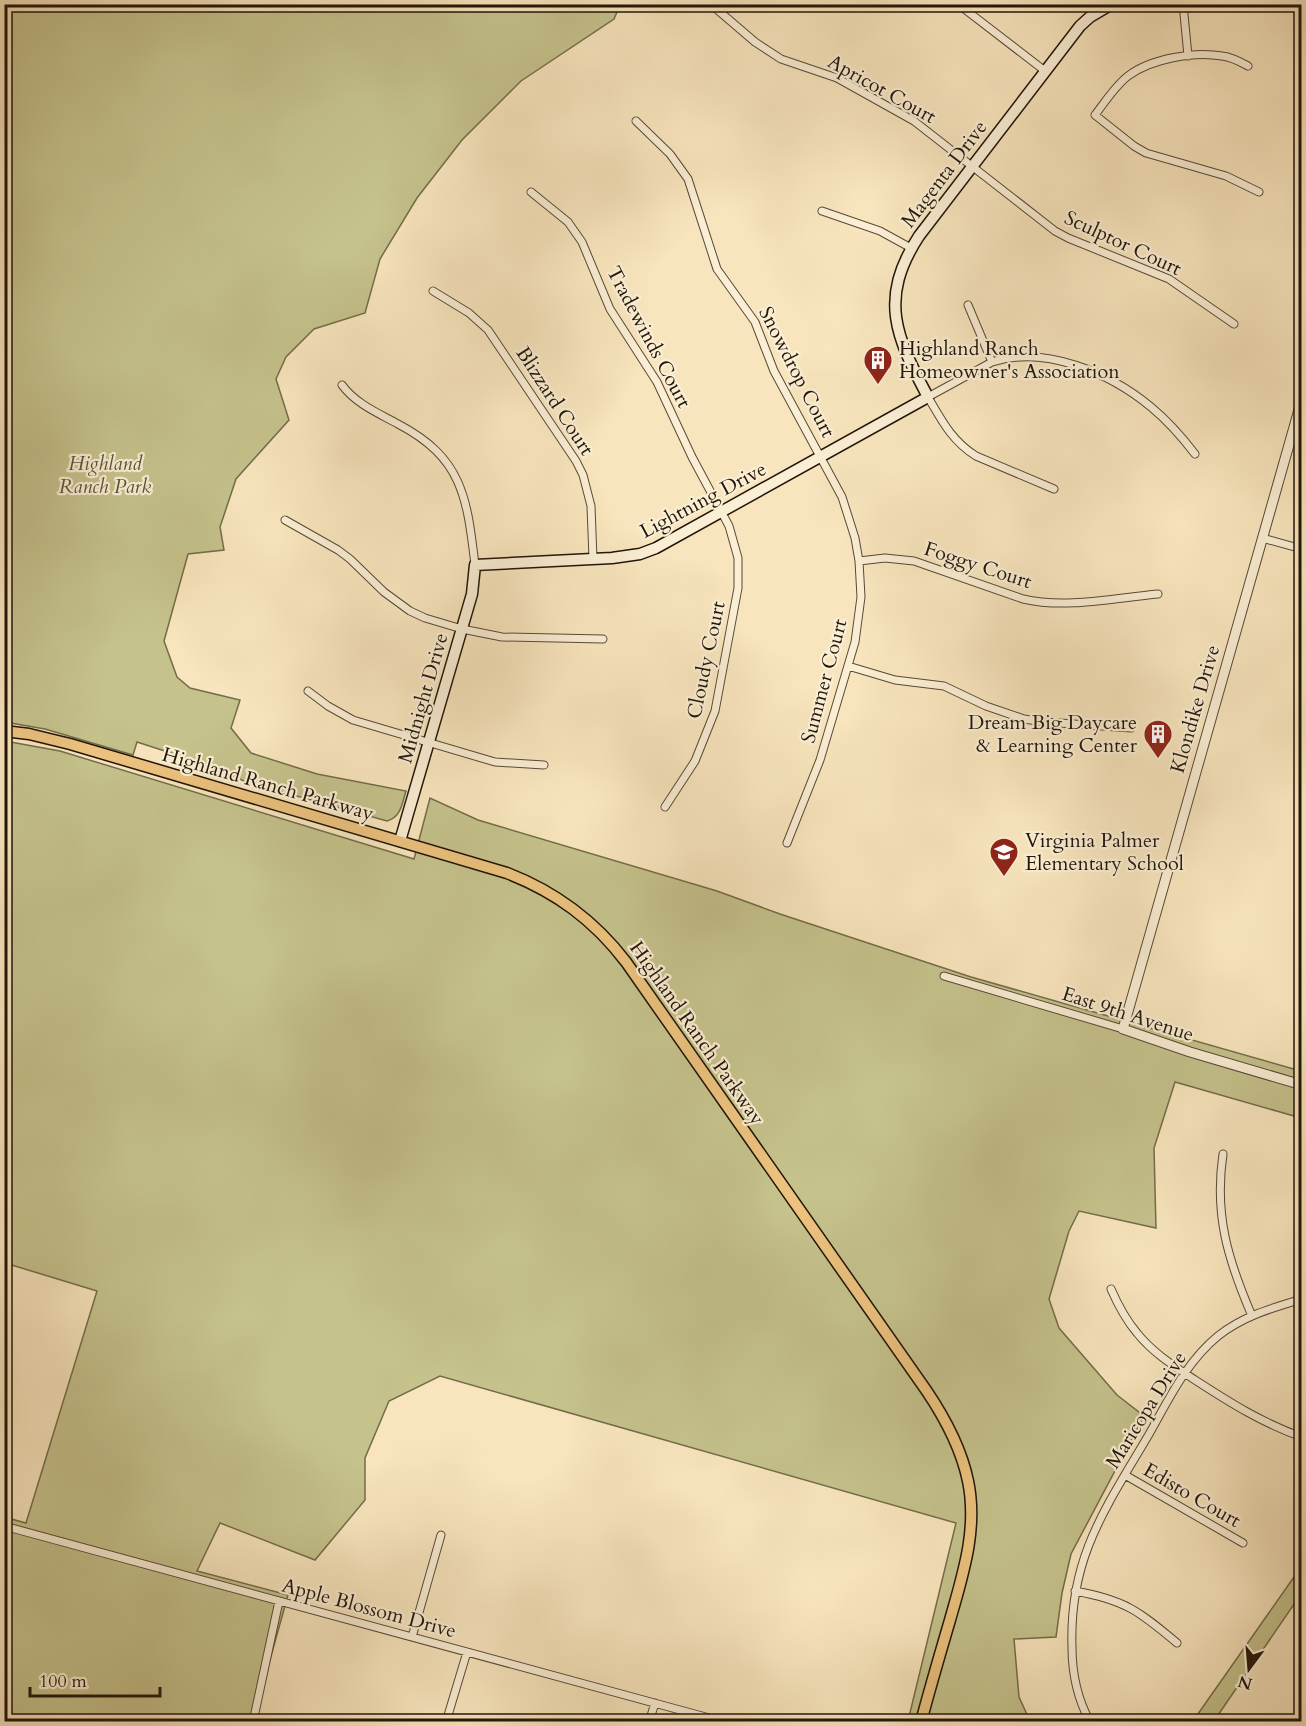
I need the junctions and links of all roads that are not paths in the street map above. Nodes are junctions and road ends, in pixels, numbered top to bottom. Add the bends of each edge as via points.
1 (958, 4) edge
2 (1112, 4) edge
3 (1183, 4) edge
4 (713, 6) dead end
5 (1188, 56) junction
6 (1248, 66) dead end
7 (1045, 71) junction
8 (636, 121) dead end
9 (972, 166) junction
10 (531, 192) dead end
11 (1259, 192) dead end
12 (822, 211) dead end
13 (911, 248) junction
14 (433, 291) dead end
15 (968, 305) dead end
16 (1234, 324) dead end
17 (992, 362) junction
18 (342, 385) dead end
19 (928, 397) junction
20 (1302, 399) edge
21 (1196, 454) dead end
22 (821, 456) junction
23 (1054, 489) dead end
24 (722, 512) junction
25 (285, 520) dead end
26 (1262, 538) junction
27 (1302, 549) edge
28 (593, 559) junction
29 (859, 561) junction
30 (475, 565) junction
31 (1158, 594) dead end
32 (462, 629) junction
33 (603, 639) dead end
34 (848, 666) junction
35 (308, 691) dead end
36 (1131, 728) dead end
37 (4, 731) edge
38 (429, 743) junction
39 (544, 765) dead end
40 (665, 807) dead end
41 (400, 841) junction
42 (787, 843) dead end
43 (944, 976) dead end
44 (1123, 1029) junction
45 (1302, 1085) edge
46 (1223, 1154) dead end
47 (1111, 1289) dead end
48 (1302, 1299) edge
49 (1252, 1316) junction
50 (1184, 1373) junction
51 (1302, 1437) edge
52 (1125, 1475) junction
53 (4, 1526) edge
54 (441, 1535) dead end
55 (1243, 1544) dead end
56 (1075, 1591) junction
57 (279, 1601) junction
58 (412, 1636) junction
59 (1177, 1643) dead end
60 (467, 1652) junction
61 (655, 1703) junction
62 (253, 1722) edge
63 (446, 1722) edge
64 (649, 1722) edge
65 (724, 1722) edge
66 (921, 1722) edge
67 (1090, 1722) edge

1 - 7 street
2 - 7 main road, Magenta Drive via 1090,16
3 - 5 street
4 - 9 street, Apricot Court via 766,51 846,83 914,121
5 - 6 street via 1222,56
5 - 11 street via 1162,60 1137,70 1116,88 1095,115 1146,153 1226,176
7 - 9 main road, Magenta Drive
8 - 22 street, Snowdrop Court via 670,154 688,179 717,269 755,322 774,371
9 - 13 main road, Magenta Drive
9 - 16 street, Sculptor Court via 1055,231 1169,279
10 - 24 street, Tradewinds Court via 576,231 610,309 657,382
12 - 13 street via 880,231
13 - 19 main road, Magenta Drive via 899,277 897,327 906,357
14 - 28 street, Blizzard Court via 488,330 576,461 591,506
15 - 17 street
17 - 19 street
17 - 21 street via 1028,356 1094,373 1149,406
18 - 30 street via 365,406 432,445 451,468 469,512
19 - 22 main road, Lightning Drive
19 - 23 street via 946,429 965,449
20 - 26 street, Klondike Drive
22 - 24 main road, Lightning Drive
22 - 29 street, Summer Court via 843,498
24 - 28 main road, Lightning Drive via 640,554
24 - 40 street, Cloudy Court via 734,541 739,572 721,685 695,761
25 - 32 street via 338,550 404,607
26 - 27 street
26 - 44 street, Klondike Drive
28 - 30 main road, Lightning Drive
29 - 31 street, Foggy Court via 914,561 1037,602
29 - 34 street, Summer Court via 859,620
30 - 32 main road, Midnight Drive
32 - 33 street via 502,637
32 - 38 main road, Midnight Drive
34 - 36 street via 895,680 944,686 1024,719
34 - 42 street, Summer Court via 819,760
35 - 38 street via 353,720
37 - 41 main road, Highland Ranch Parkway via 70,744
38 - 39 street via 495,762
38 - 41 main road, Midnight Drive
41 - 66 main road, Highland Ranch Parkway via 537,886 568,904 606,936 946,1421 966,1470 972,1526 965,1568
43 - 44 street, East 9th Avenue
44 - 45 street, East 9th Avenue
46 - 49 street via 1219,1189 1223,1234 1235,1277
47 - 50 street via 1137,1334
48 - 49 street, Maricopa Drive
49 - 50 street, Maricopa Drive via 1219,1335
50 - 51 street via 1253,1416
50 - 52 street, Maricopa Drive
52 - 55 street, Edisto Court
52 - 56 street, Maricopa Drive via 1087,1545
53 - 57 street, Apple Blossom Drive
54 - 58 street
56 - 59 street via 1130,1607
56 - 67 street, Maricopa Drive via 1072,1665
57 - 58 street, Apple Blossom Drive
57 - 62 street
58 - 60 street, Apple Blossom Drive
60 - 61 street, Apple Blossom Drive
60 - 63 street
61 - 64 street
61 - 65 street, Apple Blossom Drive

